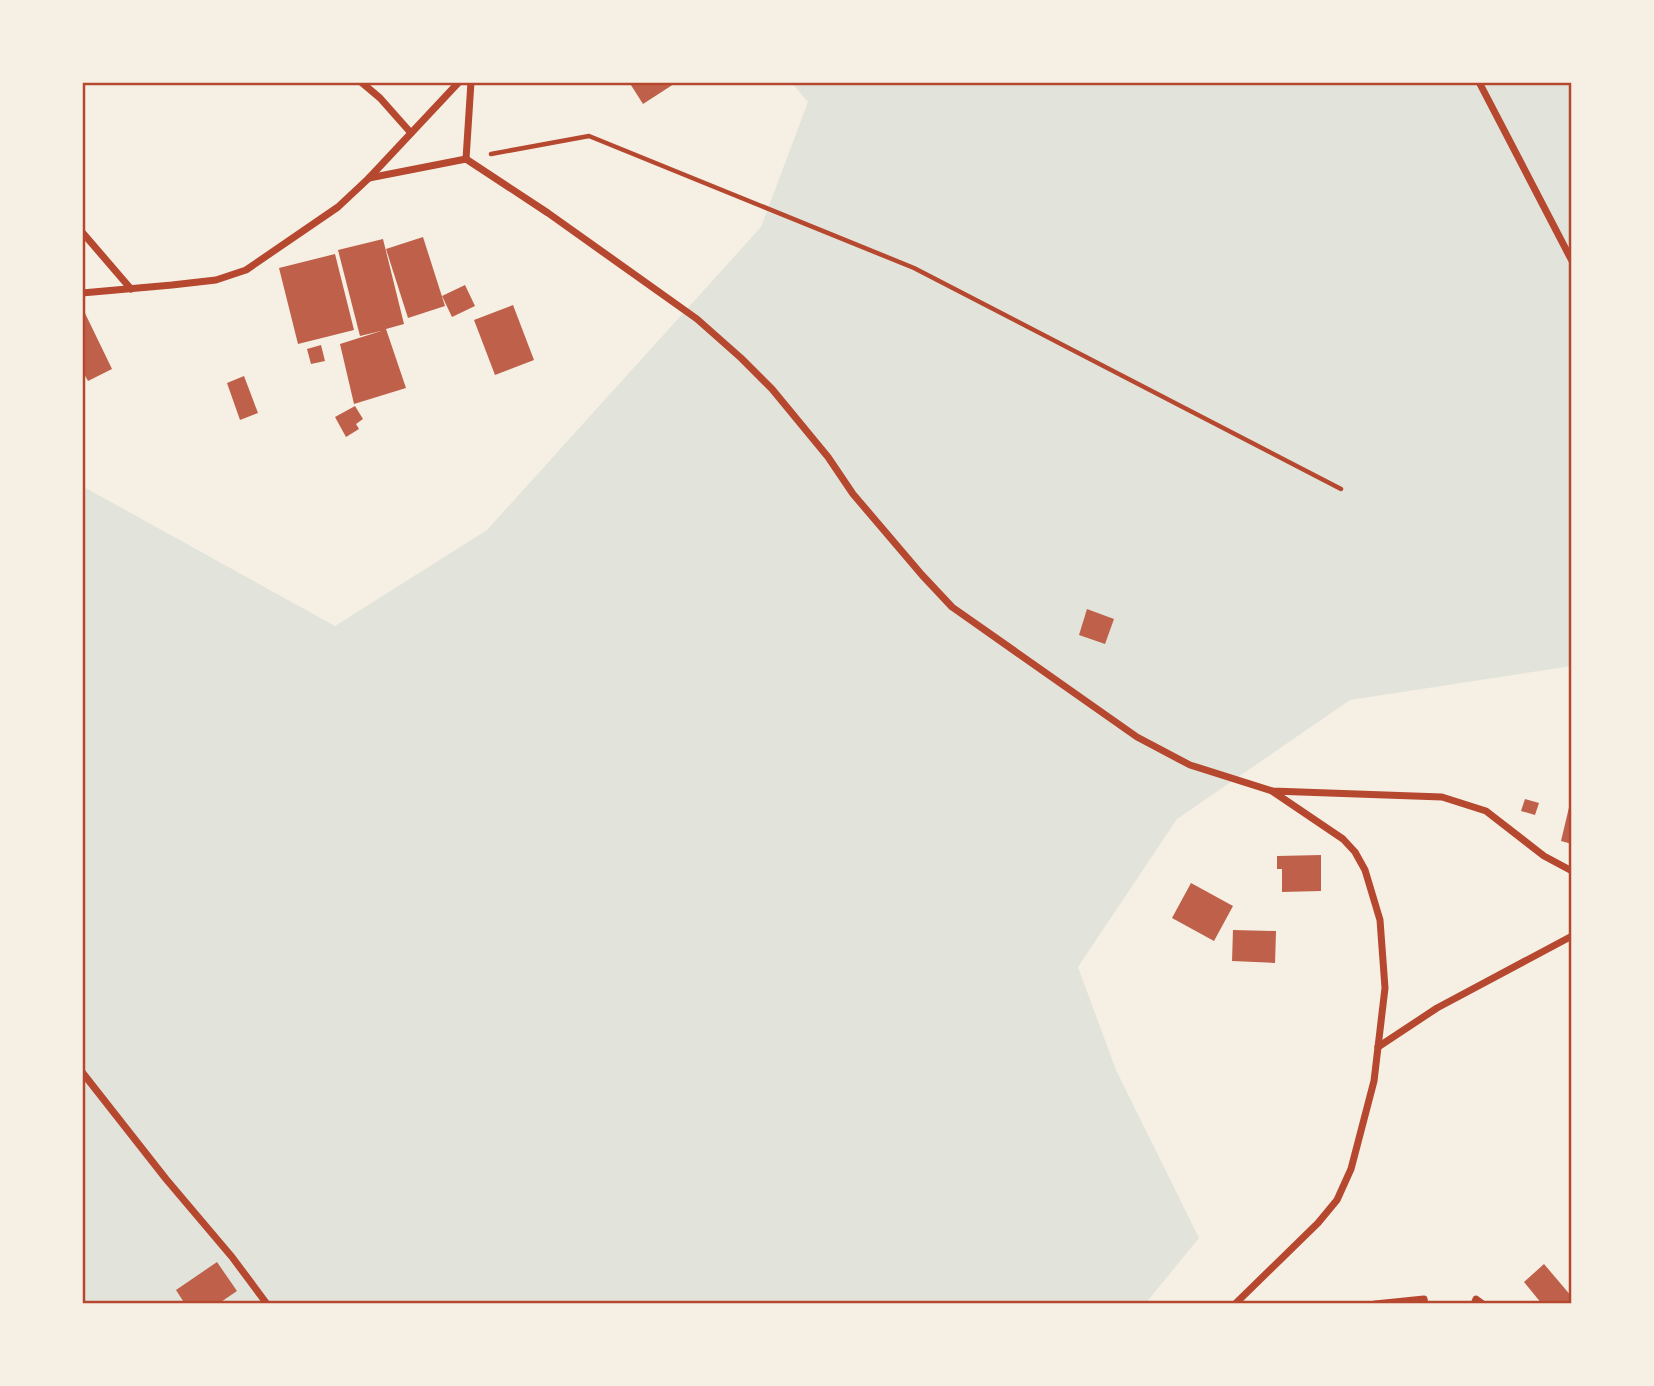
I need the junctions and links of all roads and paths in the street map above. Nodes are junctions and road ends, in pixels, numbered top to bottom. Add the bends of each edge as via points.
1 (361, 82) edge
2 (459, 82) edge
3 (471, 82) edge
4 (1479, 82) edge
5 (411, 134) junction
6 (466, 159) junction
7 (369, 178) junction
8 (82, 232) edge
9 (1572, 261) edge
10 (131, 289) junction
11 (82, 293) edge
12 (1341, 489) dead end
13 (1272, 791) junction
14 (1572, 871) edge
15 (1572, 936) edge
16 (1378, 1047) junction
17 (82, 1072) edge
18 (267, 1304) edge
19 (1235, 1304) edge
20 (1375, 1304) edge
21 (1425, 1304) edge
22 (1474, 1304) edge
23 (1483, 1304) edge

1 - 5 street
2 - 5 street
3 - 6 street
4 - 9 street
5 - 7 street
6 - 7 street
6 - 12 path via 589,135 914,268
6 - 13 street via 697,319 741,358 772,389 852,494 952,607 1138,737 1190,765
7 - 10 street via 338,207 246,270 216,280
8 - 10 street
10 - 11 street
13 - 14 street via 1442,797 1486,811 1544,856
13 - 16 street via 1343,839 1365,870 1380,920 1385,988
15 - 16 street via 1437,1008
16 - 19 street via 1351,1169 1337,1199
17 - 18 street
20 - 21 street via 1424,1299
22 - 23 street via 1476,1300

